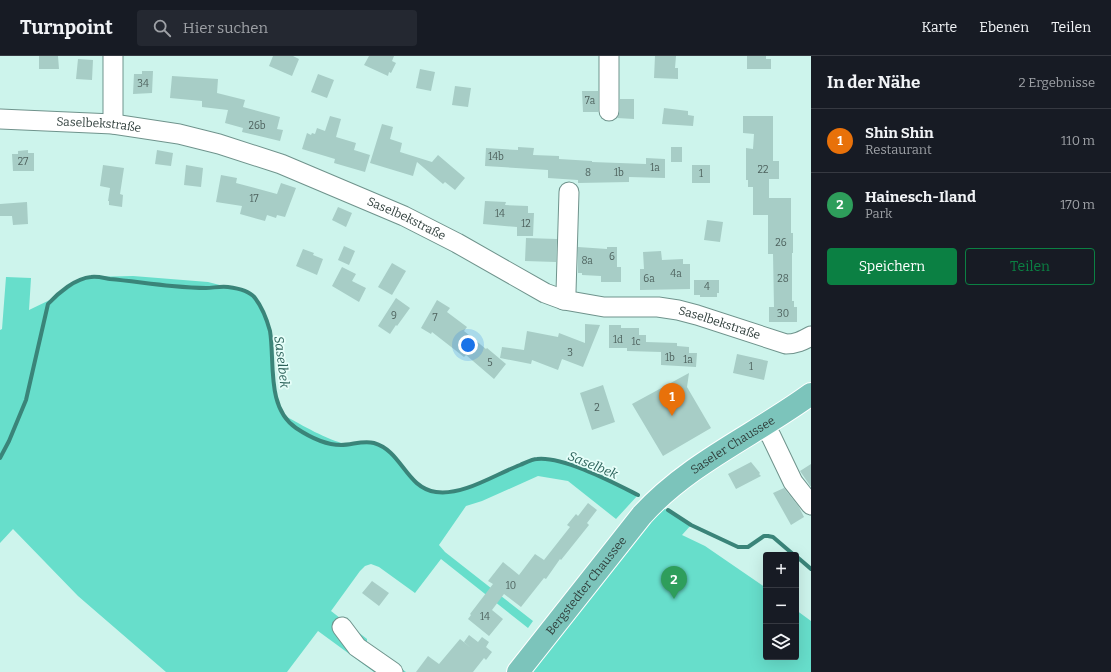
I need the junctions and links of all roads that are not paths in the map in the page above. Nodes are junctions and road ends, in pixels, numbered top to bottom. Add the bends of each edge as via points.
1 (113, 56) edge
2 (609, 56) edge
3 (609, 111) dead end
4 (0, 119) edge
5 (113, 124) junction
6 (569, 192) dead end
7 (564, 300) junction
8 (807, 338) edge
9 (811, 394) edge
10 (762, 426) junction
11 (656, 500) joint
12 (811, 505) edge
13 (342, 627) dead end
14 (393, 672) edge
15 (518, 672) edge

1 - 5 street
2 - 3 street
4 - 5 street, Saselbekstraße
5 - 7 street, Saselbekstraße via 179,134 281,164 404,216 545,293
6 - 7 street
7 - 8 street, Saselbekstraße via 604,307 658,307 697,315 786,344 795,344
9 - 10 main road, Saseler Chaussee
10 - 11 main road, Saseler Chaussee via 712,457
10 - 12 street via 771,436 793,482
11 - 15 main road, Bergstedter Chaussee
13 - 14 street via 357,647

